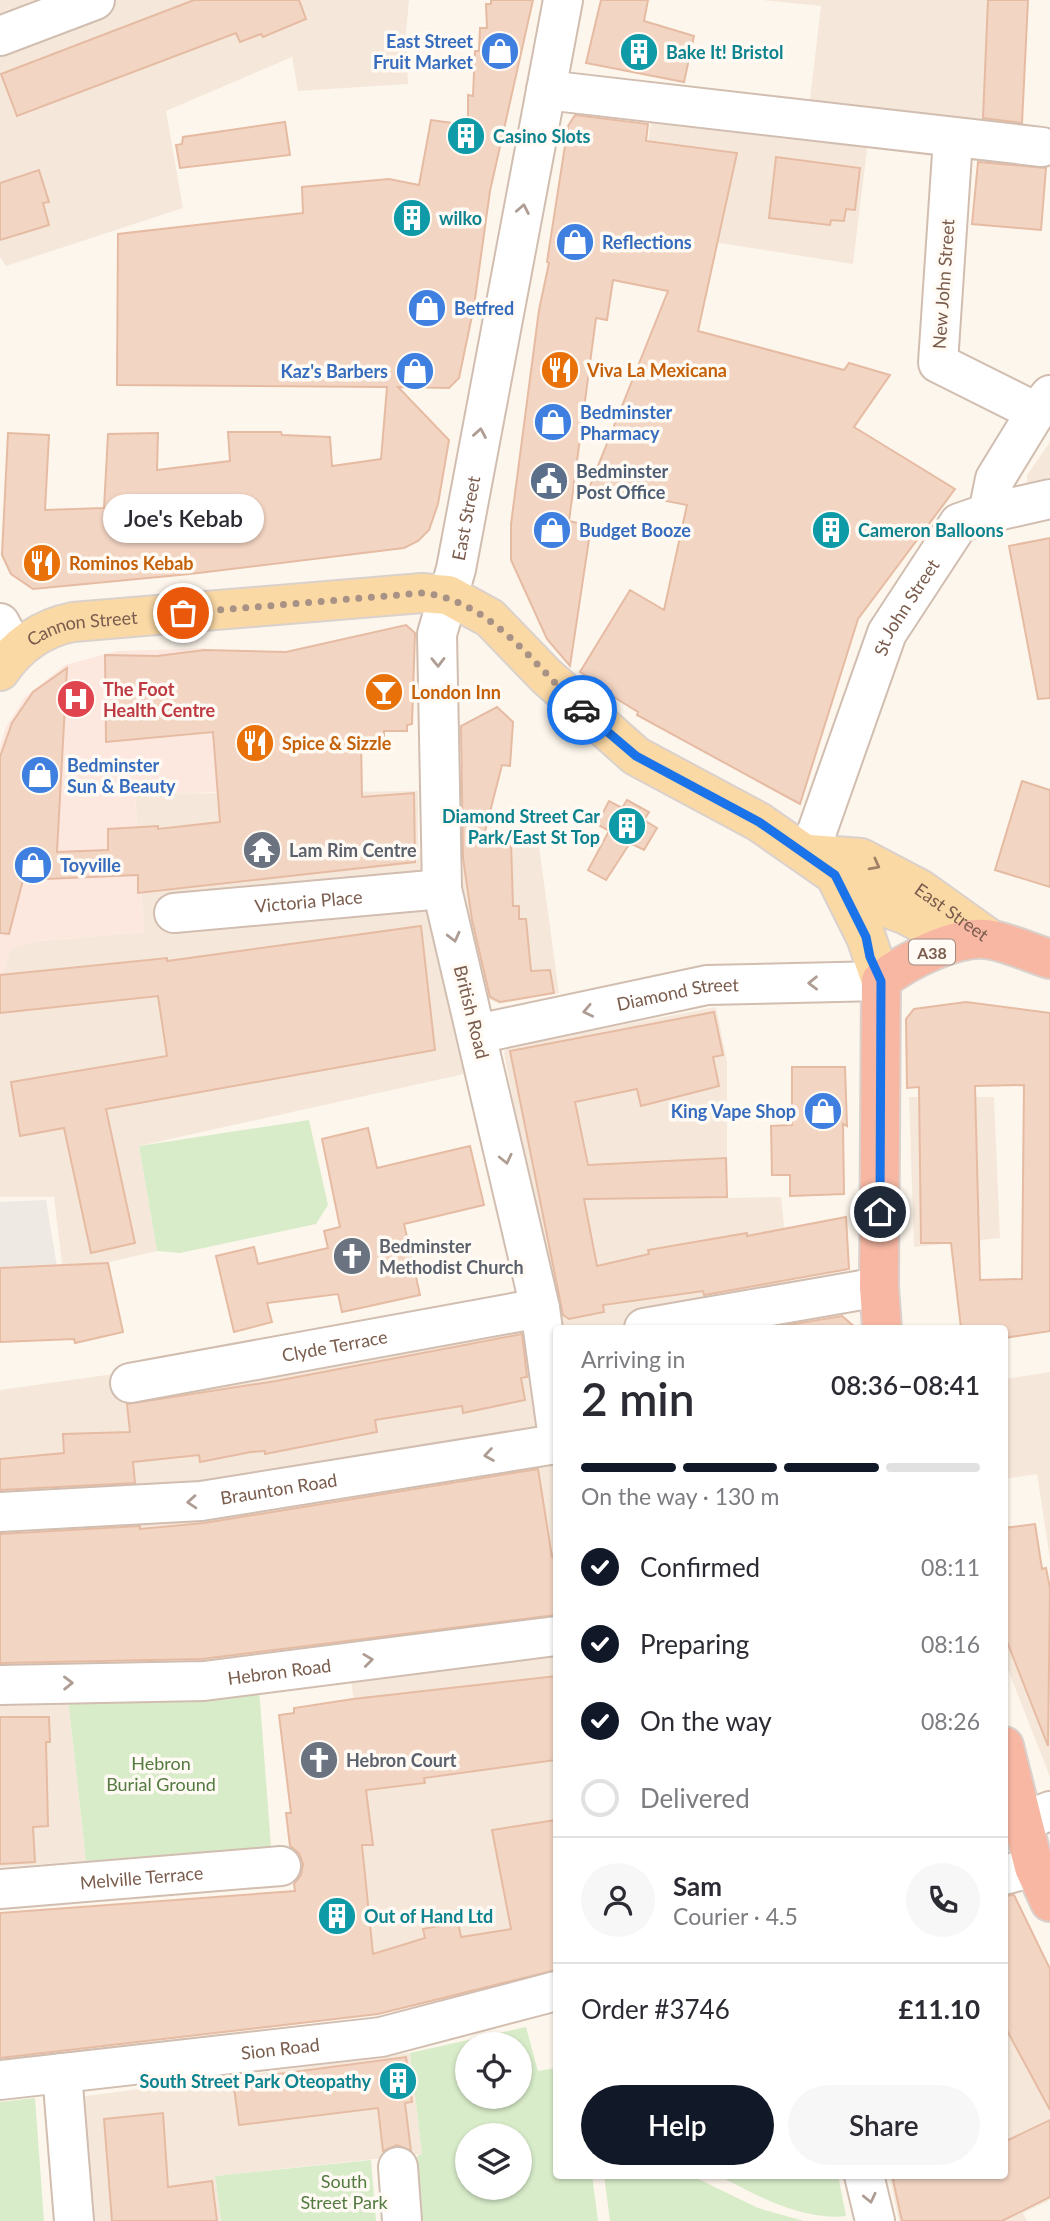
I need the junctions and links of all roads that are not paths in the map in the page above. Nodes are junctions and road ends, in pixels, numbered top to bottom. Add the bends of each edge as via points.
1 (95, 0) edge
2 (563, 0) edge
3 (0, 36) edge
4 (546, 90) junction
5 (953, 139) junction
6 (1042, 147) dead end
7 (1043, 404) edge
8 (1050, 499) edge
9 (988, 513) junction
10 (448, 596) junction
11 (5, 648) edge
12 (809, 854) junction
13 (442, 889) junction
14 (847, 894) junction
15 (174, 913) dead end
16 (990, 939) junction
17 (1050, 959) edge
18 (881, 981) junction
19 (477, 1034) junction
20 (879, 1287) junction
21 (540, 1308) junction
22 (660, 1325) edge
23 (882, 1325) edge
24 (552, 1344) edge
25 (553, 1364) edge
26 (131, 1383) dead end
27 (553, 1444) edge
28 (0, 1512) edge
29 (553, 1636) edge
30 (0, 1685) edge
31 (1008, 1754) edge
32 (1037, 1816) edge
33 (281, 1867) dead end
34 (1019, 1871) edge
35 (0, 1889) edge
36 (1050, 1902) edge
37 (553, 1992) edge
38 (62, 2073) junction
39 (0, 2080) edge
40 (398, 2167) dead end
41 (865, 2179) edge
42 (74, 2221) edge
43 (402, 2221) edge
44 (875, 2221) edge

1 - 3 street
2 - 4 street, East Street
4 - 5 street
10 -> 4 street, East Street
5 - 6 street
5 - 7 street, New John Street via 938,363
7 - 9 street via 995,479
8 - 9 street, St John Street
9 - 12 street, St John Street via 959,523 887,633
10 - 11 main road, Cannon Street via 422,593 73,622
10 - 12 main road, East Street via 490,618 636,756
10 -> 13 street, British Road via 437,634
12 - 14 main road, East Street via 835,875
12 -> 16 main road, East Street via 861,858 920,889
13 - 15 street, Victoria Place
13 -> 19 street, British Road
14 - 16 main road, East Street via 927,926
14 - 18 main road, East Street
16 - 17 highway, A38
16 - 18 highway, A38 via 929,953
18 -> 19 street, Diamond Street via 707,985
18 - 20 highway
19 -> 21 street, British Road
20 - 22 street
20 - 23 highway
21 - 24 street, British Road
21 - 26 street, Clyde Terrace
24 - 25 street, British Road
27 -> 28 street, Braunton Road via 201,1501
30 -> 29 street, Hebron Road via 204,1681
31 - 32 highway
32 - 34 highway
33 - 35 street, Melville Terrace
34 - 36 highway
37 - 38 street, Sion Road via 381,2037
38 - 39 street, Sion Road
38 - 42 street
40 - 43 street
41 -> 44 street

